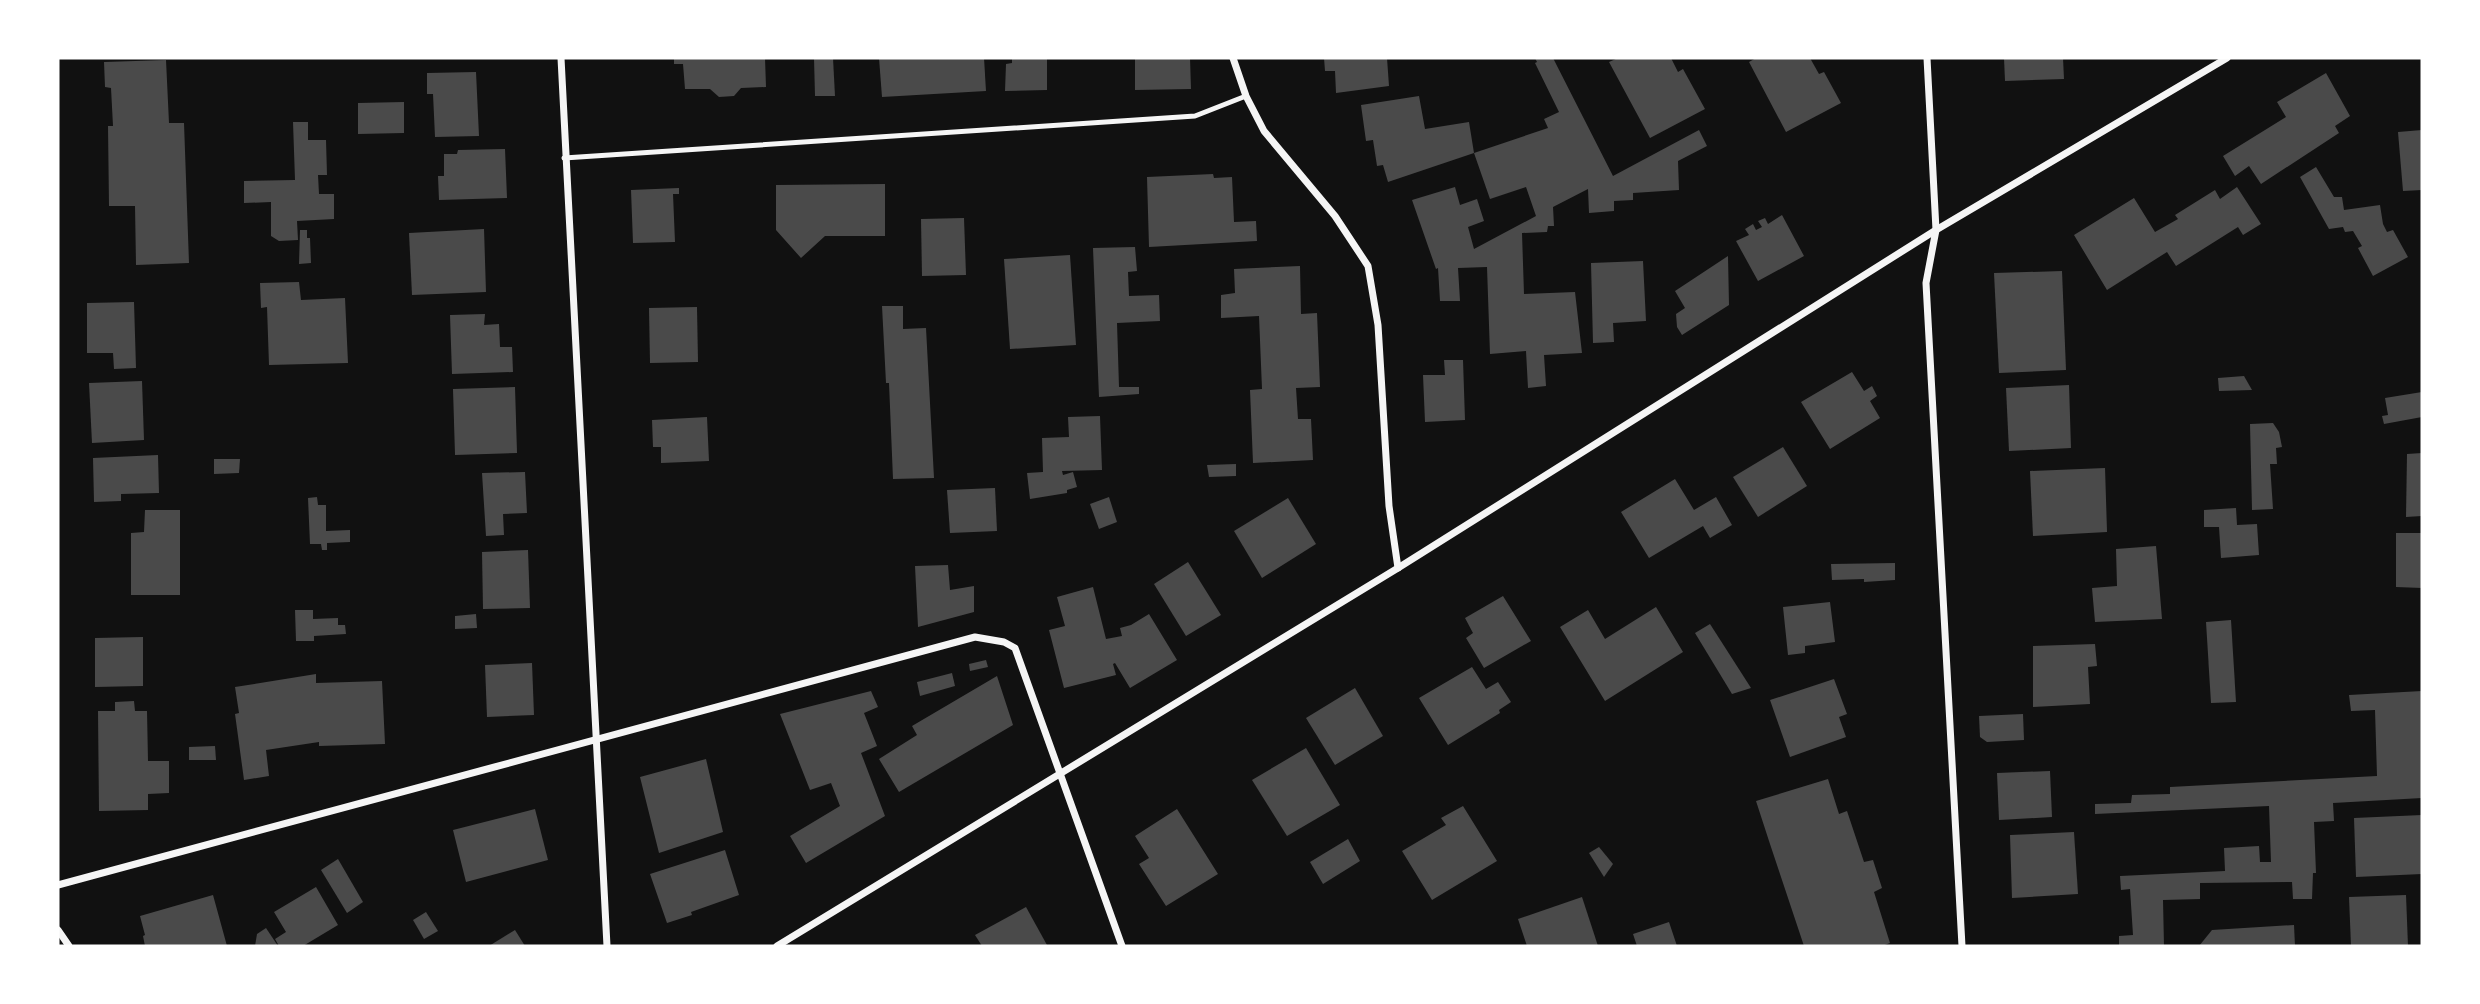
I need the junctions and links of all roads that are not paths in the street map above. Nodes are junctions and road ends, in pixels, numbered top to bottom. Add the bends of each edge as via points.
1 (561, 58) edge
2 (1233, 58) edge
3 (1927, 58) edge
4 (2227, 58) edge
5 (1246, 96) junction
6 (564, 158) junction
7 (1936, 230) junction
8 (1398, 568) junction
9 (595, 741) junction
10 (1062, 772) junction
11 (58, 885) edge
12 (58, 930) edge
13 (69, 946) edge
14 (607, 946) edge
15 (777, 946) edge
16 (1122, 946) edge
17 (1962, 946) edge

1 - 6 street
2 - 5 street
3 - 7 street
4 - 7 street
5 - 6 lane via 1195,116
5 - 8 street via 1264,131 1335,216 1368,266 1378,325 1389,506
6 - 9 street
7 - 8 street
7 - 17 street via 1926,284
8 - 10 street
9 - 10 street via 975,637 1016,648
9 - 11 street
9 - 14 street
10 - 15 street
10 - 16 street
12 - 13 street

